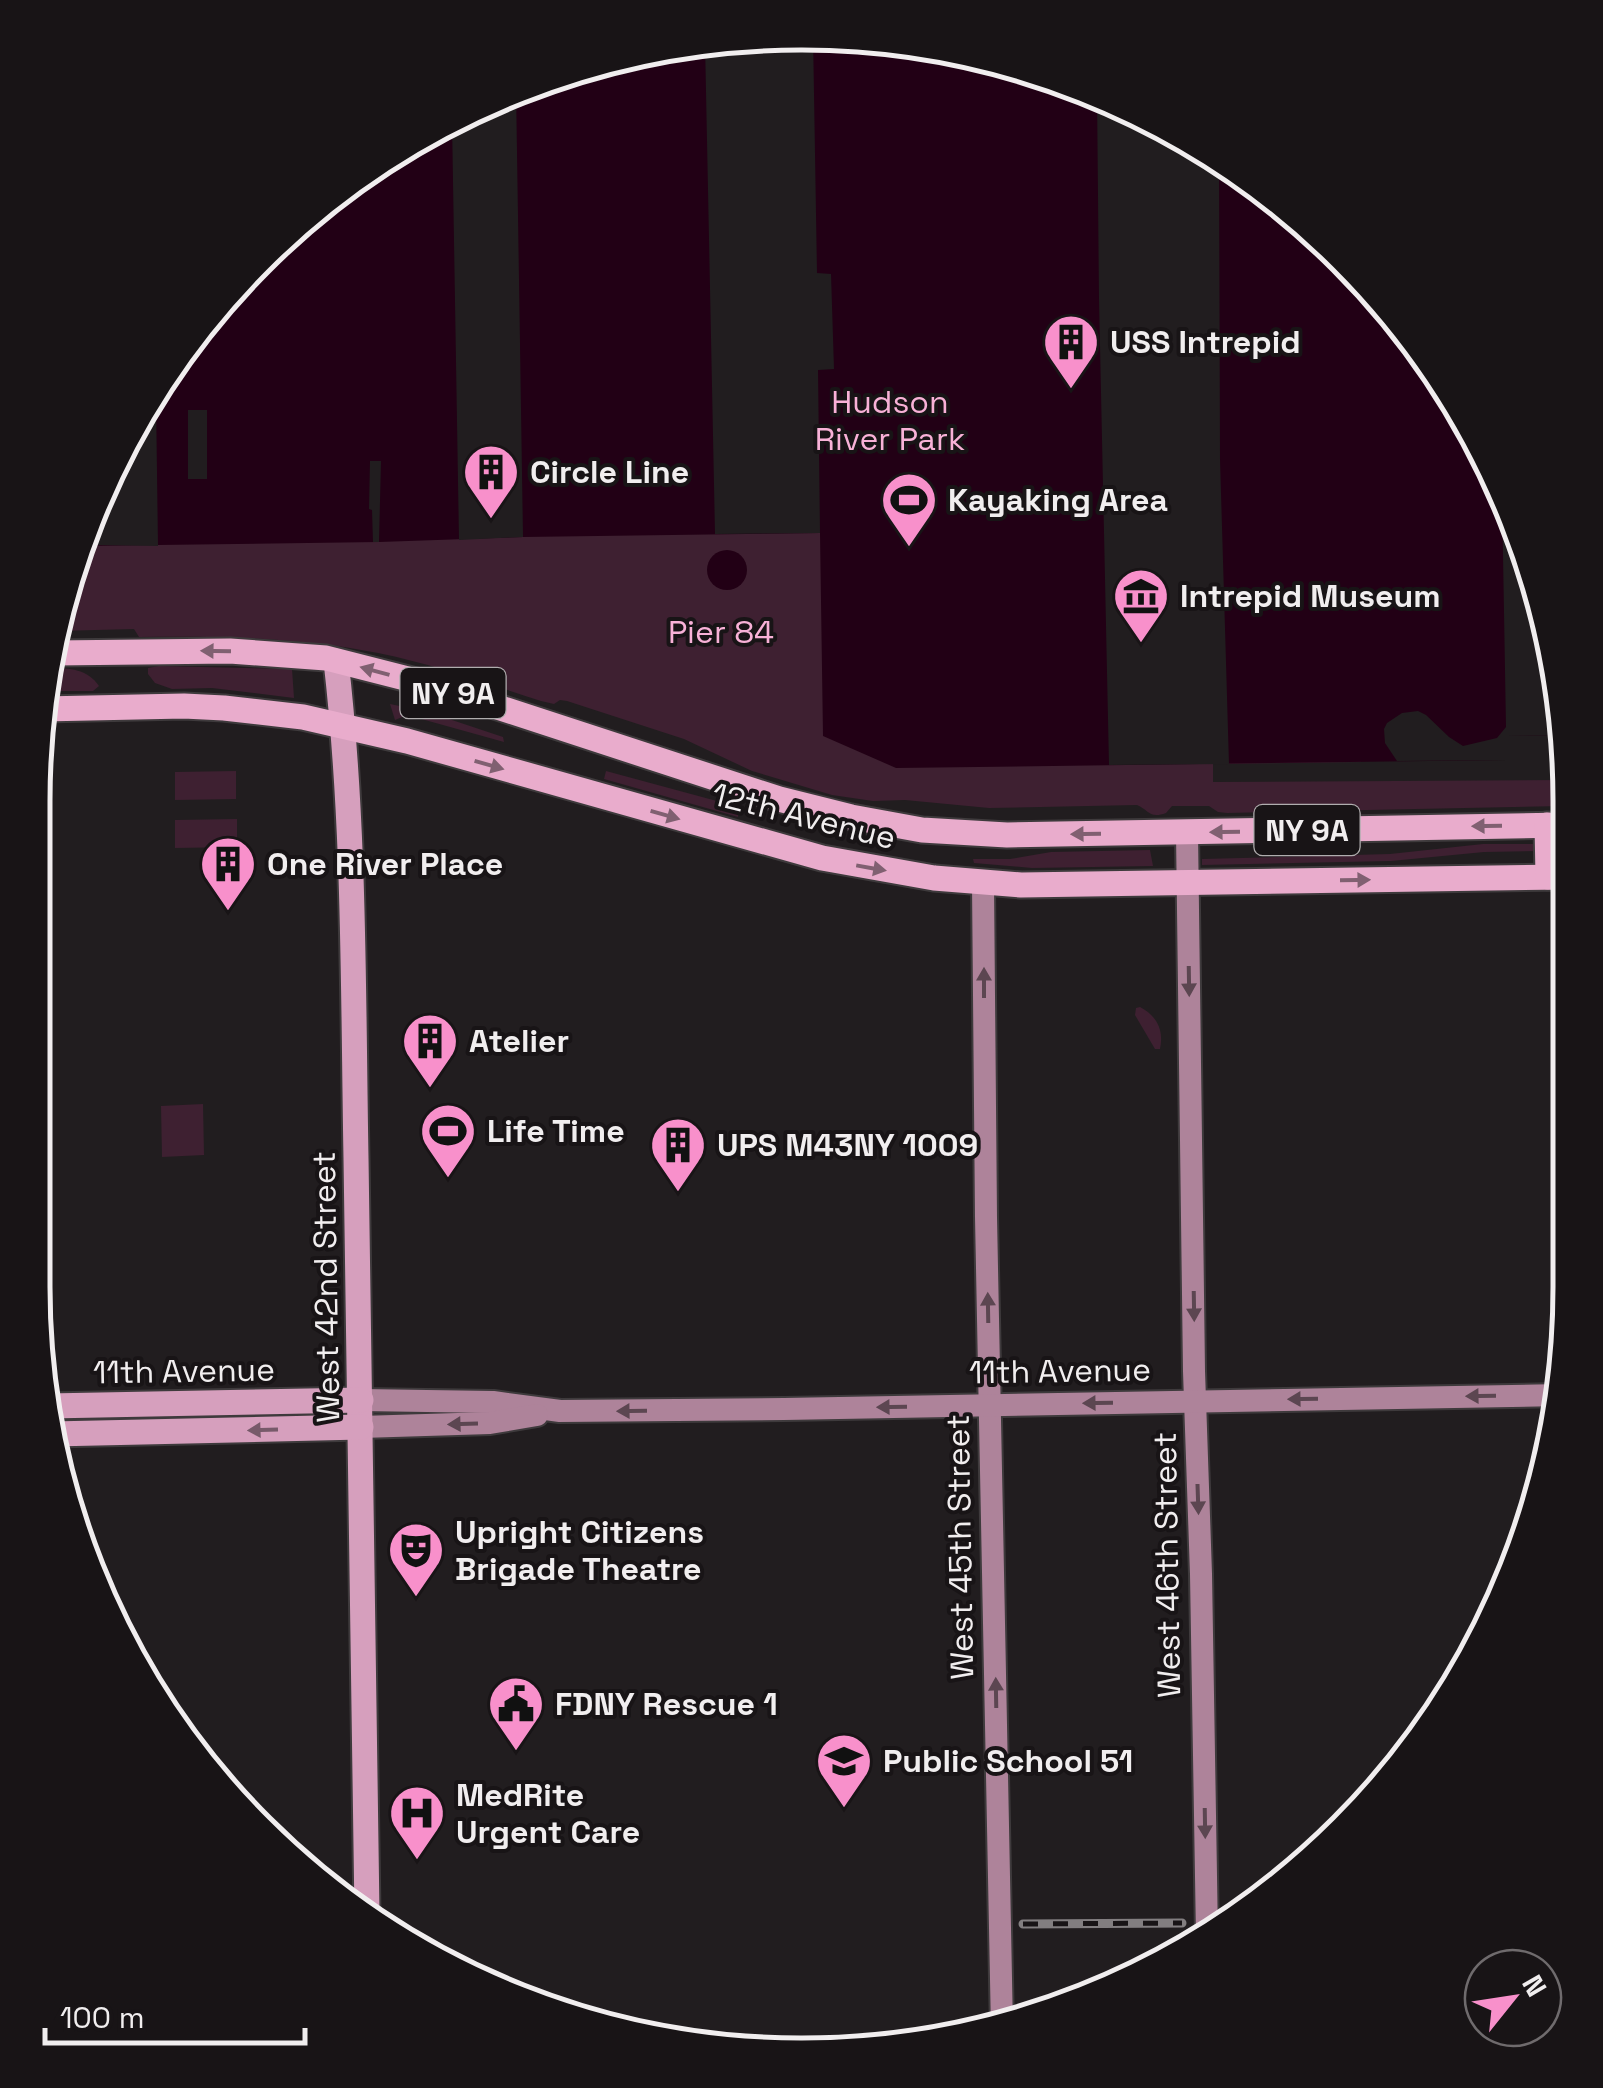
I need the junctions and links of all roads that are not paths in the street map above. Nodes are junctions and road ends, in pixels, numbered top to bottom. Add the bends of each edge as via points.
1 (65, 653) edge
2 (336, 660) junction
3 (56, 709) edge
4 (344, 726) junction
5 (1553, 825) edge
6 (1186, 832) junction
7 (1553, 877) edge
8 (983, 883) junction
9 (1188, 884) junction
10 (1545, 1395) edge
11 (361, 1400) junction
12 (1195, 1401) junction
13 (59, 1406) edge
14 (990, 1406) junction
15 (560, 1411) junction
16 (361, 1427) junction
17 (64, 1434) edge
18 (366, 1898) edge
19 (1207, 1919) edge
20 (1002, 2010) edge

2 -> 1 highway, 12th Avenue / NY 9A via 230,651
2 - 4 main road, West 42nd Street
6 -> 2 highway, 12th Avenue / NY 9A via 963,834 851,817
3 - 4 highway, 12th Avenue / NY 9A via 224,708
4 -> 8 highway, 12th Avenue / NY 9A via 822,858
4 - 11 main road, West 42nd Street
5 -> 6 highway, 12th Avenue / NY 9A
6 - 9 main road, West 46th Street
9 -> 7 highway, 12th Avenue / NY 9A
8 - 9 highway, 12th Avenue / NY 9A
14 -> 8 main road, West 45th Street
9 -> 12 main road, West 46th Street
10 -> 12 main road, 11th Avenue
11 - 13 main road, 11th Avenue
11 - 15 main road, 11th Avenue via 493,1402
11 - 16 main road, West 42nd Street
12 -> 14 main road, 11th Avenue
12 -> 19 main road, West 46th Street
14 -> 15 main road, 11th Avenue
20 -> 14 main road, West 45th Street
15 -> 16 main road, 11th Avenue via 490,1423
16 -> 17 main road, 11th Avenue
16 - 18 main road, West 42nd Street

